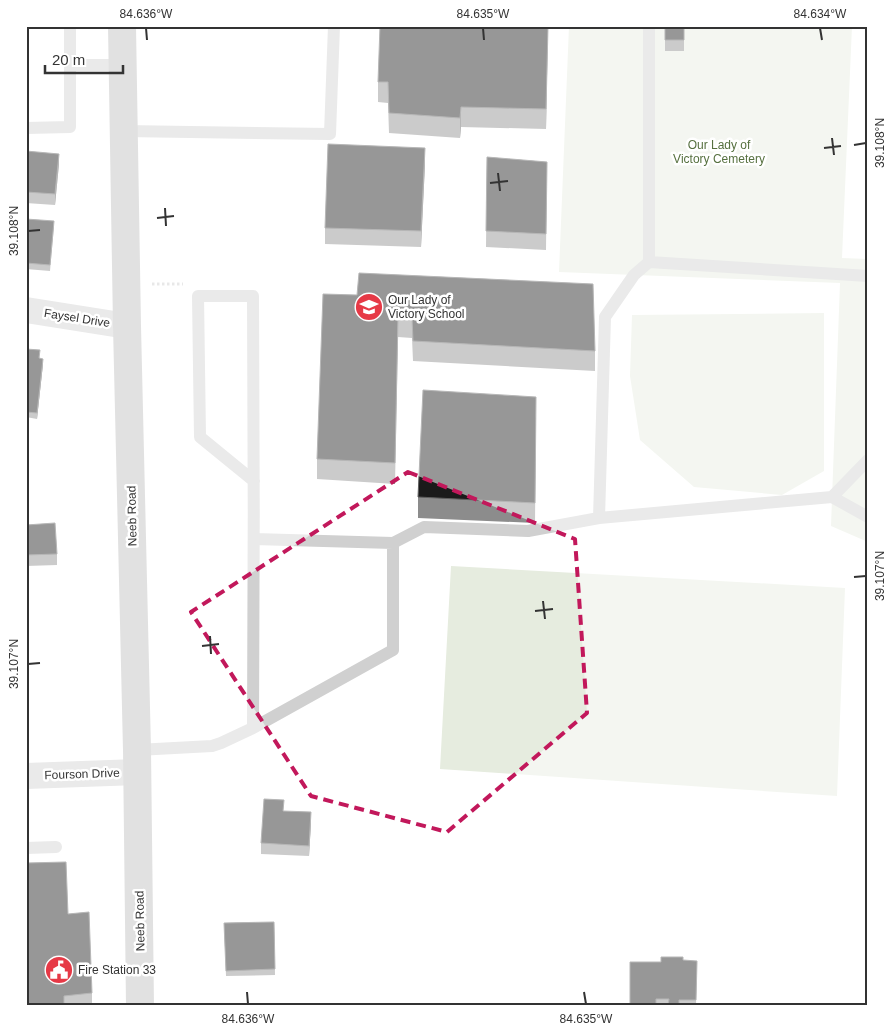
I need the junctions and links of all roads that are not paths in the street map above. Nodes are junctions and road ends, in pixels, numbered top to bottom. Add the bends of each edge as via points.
1 (70, 26) edge
2 (122, 26) edge
3 (334, 26) edge
4 (649, 26) edge
5 (123, 65) junction
6 (70, 66) junction
7 (26, 128) edge
8 (124, 131) junction
9 (649, 262) junction
10 (868, 276) edge
11 (26, 310) edge
12 (128, 326) junction
13 (868, 460) edge
14 (254, 481) junction
15 (832, 497) junction
16 (868, 516) edge
17 (599, 518) junction
18 (254, 539) junction
19 (393, 543) junction
20 (253, 728) junction
21 (137, 761) junction
22 (26, 776) edge
23 (26, 848) edge
24 (56, 848) dead end
25 (140, 1006) edge

1 - 6 lane
2 - 5 street, Neeb Road
3 - 8 lane via 330,134
4 - 9 lane
5 - 6 lane
5 - 8 street, Neeb Road
6 - 7 lane via 70,127
8 - 12 street, Neeb Road
9 - 10 lane
9 - 17 lane via 634,275 605,317
11 - 12 street, Faysel Drive
12 - 21 street, Neeb Road
13 - 15 lane
14 - 14 lane via 253,296 198,296 200,437
14 - 18 lane
15 - 16 lane
15 - 17 lane
17 - 19 lane via 528,531 424,527
18 - 19 lane
18 - 20 lane
19 - 20 lane via 392,650
20 - 21 lane via 212,746
21 - 22 street, Fourson Drive
21 - 25 street, Neeb Road
23 - 24 lane

